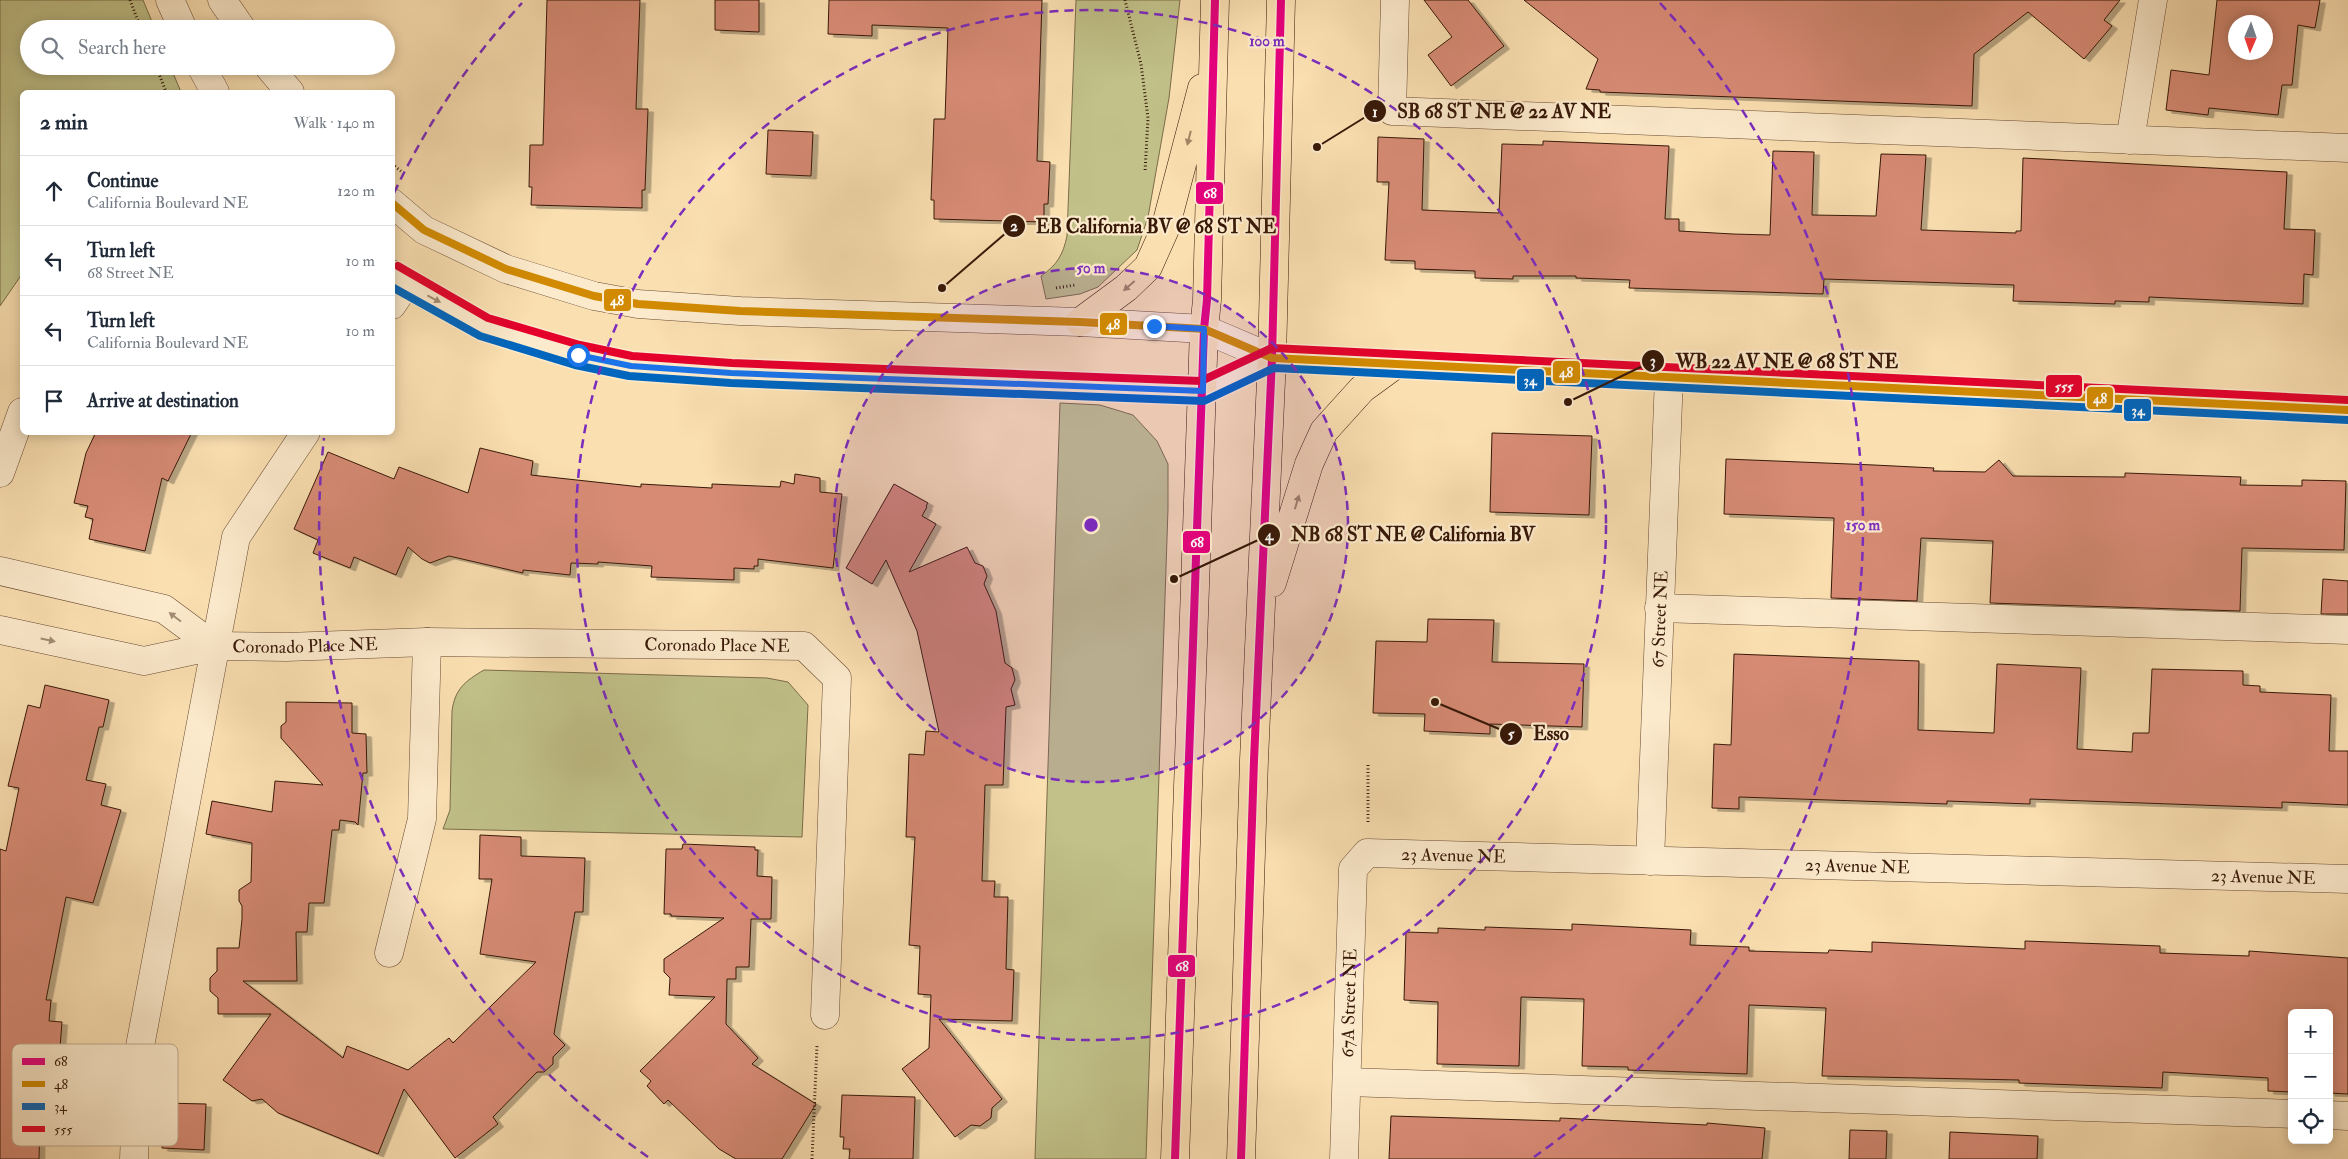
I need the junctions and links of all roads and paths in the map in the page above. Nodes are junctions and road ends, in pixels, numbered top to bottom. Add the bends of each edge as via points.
1 (130, 0) edge
2 (170, 0) edge
3 (222, 0) edge
4 (1125, 0) edge
5 (1215, 0) edge
6 (1281, 0) edge
7 (1395, 0) edge
8 (2153, 0) edge
9 (138, 20) edge
10 (178, 20) edge
11 (236, 20) edge
12 (1214, 40) junction
13 (159, 75) edge
14 (206, 75) edge
15 (276, 75) edge
16 (165, 90) edge
17 (214, 90) edge
18 (288, 90) edge
19 (2130, 140) junction
20 (2348, 148) edge
21 (395, 166) edge
22 (404, 174) dead end
23 (1145, 174) dead end
24 (395, 206) edge
25 (1084, 284) dead end
26 (397, 288) edge
27 (1050, 288) dead end
28 (1080, 322) junction
29 (1204, 329) junction
30 (1272, 358) junction
31 (1395, 365) junction
32 (1669, 377) junction
33 (1203, 391) junction
34 (2348, 410) edge
35 (20, 418) edge
36 (304, 435) edge
37 (0, 473) edge
38 (0, 571) edge
39 (1659, 608) junction
40 (1261, 615) junction
41 (0, 630) edge
42 (2348, 630) edge
43 (427, 642) junction
44 (214, 646) junction
45 (1368, 764) dead end
46 (1367, 840) junction
47 (1650, 861) junction
48 (2348, 879) edge
49 (389, 953) dead end
50 (825, 1015) joint
51 (140, 1044) edge
52 (1347, 1082) junction
53 (2288, 1114) edge
54 (2333, 1115) edge
55 (2348, 1116) edge
56 (135, 1146) edge
57 (134, 1159) edge
58 (812, 1159) edge
59 (1176, 1159) edge
60 (1242, 1159) edge
61 (1344, 1159) edge

1 - 9 path
2 - 10 street
3 - 11 street
4 - 23 path via 1141,64 1148,118
5 - 12 main road
6 - 30 main road
7 - 19 street via 1392,111
8 - 19 street
12 -> 28 main road via 1165,229 1148,267
12 - 29 main road
13 - 16 path
14 - 17 street
15 - 18 street
19 - 20 street
21 - 22 path
24 - 28 street via 424,230 506,269 594,296 638,304 740,312
25 - 27 path
26 -> 33 street via 484,327 578,355 631,366 731,373
28 - 29 street
29 - 30 street
29 - 33 main road
30 - 31 street
30 - 33 street
30 - 40 main road
31 - 32 street
40 -> 31 main road via 1309,464 1324,431 1362,389
32 - 34 street
32 - 39 street, 67 Street NE
33 - 59 main road
35 - 37 street
36 - 44 street via 236,537
44 -> 38 street, Coronado Place NE via 164,609
39 - 42 street
39 - 47 street, 67 Street NE
40 - 60 main road
41 -> 44 street, Coronado Place NE via 144,661
43 - 44 street, Coronado Place NE
43 - 49 street via 422,819
43 - 50 street, Coronado Place NE via 804,646 837,678
44 - 51 street
45 - 46 path
46 - 47 street, 23 Avenue NE
46 - 52 street, 67A Street NE via 1353,869
47 - 48 street, 23 Avenue NE
50 - 58 path via 816,1050
52 - 53 street
52 - 61 street, 67A Street NE
54 - 55 street
56 - 57 street

